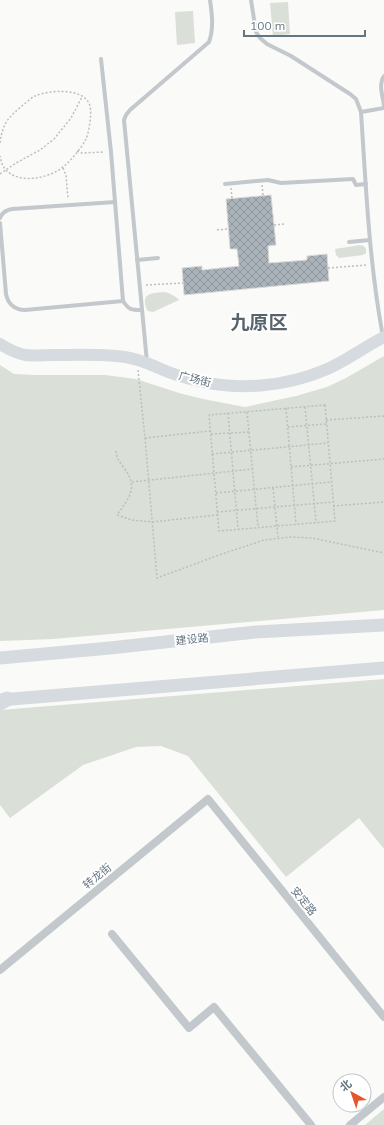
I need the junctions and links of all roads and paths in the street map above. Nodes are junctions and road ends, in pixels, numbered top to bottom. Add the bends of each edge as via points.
1 (210, 0) edge
2 (251, 0) edge
3 (101, 59) dead end
4 (384, 76) edge
5 (82, 97) junction
6 (384, 107) edge
7 (361, 112) junction
8 (0, 142) edge
9 (77, 152) junction
10 (112, 152) junction
11 (0, 156) edge
12 (63, 167) junction
13 (6, 170) junction
14 (0, 174) edge
15 (225, 184) dead end
16 (262, 184) dead end
17 (366, 184) junction
18 (231, 188) dead end
19 (263, 195) dead end
20 (232, 198) dead end
21 (115, 202) junction
22 (69, 205) junction
23 (0, 218) edge
24 (0, 223) edge
25 (284, 224) dead end
26 (274, 225) dead end
27 (228, 229) dead end
28 (217, 230) dead end
29 (370, 240) junction
30 (349, 242) dead end
31 (158, 258) dead end
32 (137, 260) junction
33 (373, 264) junction
34 (328, 268) dead end
35 (183, 283) dead end
36 (140, 286) junction
37 (123, 301) junction
38 (142, 310) junction
39 (384, 337) edge
40 (0, 344) edge
41 (143, 366) junction
42 (305, 407) junction
43 (286, 408) junction
44 (247, 412) junction
45 (228, 414) junction
46 (384, 416) edge
47 (326, 420) junction
48 (326, 424) junction
49 (307, 426) junction
50 (288, 427) junction
51 (210, 431) junction
52 (249, 432) junction
53 (230, 433) junction
54 (211, 434) junction
55 (145, 438) junction
56 (328, 444) junction
57 (308, 445) junction
58 (290, 447) junction
59 (251, 450) junction
60 (116, 451) dead end
61 (232, 452) junction
62 (212, 454) junction
63 (384, 459) edge
64 (330, 464) junction
65 (310, 465) junction
66 (291, 467) junction
67 (252, 469) junction
68 (233, 472) junction
69 (214, 474) junction
70 (149, 480) junction
71 (132, 482) junction
72 (331, 482) junction
73 (312, 484) junction
74 (293, 486) junction
75 (273, 488) junction
76 (254, 489) junction
77 (235, 491) junction
78 (216, 493) junction
79 (333, 502) junction
80 (384, 502) edge
81 (314, 503) junction
82 (295, 505) junction
83 (333, 506) junction
84 (275, 507) junction
85 (256, 508) junction
86 (237, 510) junction
87 (217, 512) junction
88 (218, 515) junction
89 (152, 522) junction
90 (316, 522) junction
91 (296, 524) junction
92 (277, 526) junction
93 (258, 527) junction
94 (238, 529) junction
95 (278, 538) junction
96 (384, 553) edge
97 (384, 624) edge
98 (0, 658) edge
99 (384, 668) edge
100 (2, 701) edge
101 (208, 800) joint
102 (112, 934) dead end
103 (0, 970) edge
104 (384, 1017) edge
105 (384, 1097) edge
106 (311, 1125) edge
107 (350, 1125) edge

1 - 32 lane via 212,32 209,42 125,117
2 - 7 lane via 256,32 260,38 350,94 356,99
3 - 10 lane
4 - 6 lane via 381,86
5 - 8 path via 65,91 34,97 7,120
5 - 9 path via 89,103 91,114 86,138
5 - 13 path via 54,139
6 - 7 lane
7 - 17 lane
9 - 10 path
9 - 12 path
10 - 21 lane
11 - 13 path
12 - 13 path via 54,173 32,178 18,177
12 - 22 path
13 - 14 path
15 - 17 lane via 353,178 356,185
16 - 19 path
17 - 29 lane
18 - 20 path
21 - 22 lane
21 - 37 lane
22 - 23 lane via 6,210
24 - 37 lane via 6,294 8,302 16,309
25 - 26 path
27 - 28 path
29 - 30 lane
29 - 33 lane
31 - 32 lane
32 - 36 lane
33 - 34 path
33 - 39 lane via 377,305
35 - 36 path
36 - 38 lane
37 - 38 lane via 129,309
38 - 41 lane
39 - 41 street, 广场街 via 325,370 287,382 261,386 212,384
40 - 41 street, 广场街 via 24,355 118,356 134,359
41 - 55 path
42 - 43 path
42 - 47 path via 325,405
42 - 49 path
43 - 44 path
43 - 50 path
44 - 45 path
44 - 52 path
45 - 51 path via 209,415
45 - 53 path
46 - 47 path
47 - 48 path
48 - 49 path
48 - 56 path
49 - 50 path
49 - 57 path
50 - 58 path
51 - 54 path
51 - 55 path
52 - 53 path
52 - 59 path
53 - 54 path
53 - 61 path
54 - 62 path
55 - 70 path
56 - 57 path
56 - 64 path
57 - 58 path
57 - 65 path
58 - 59 path
58 - 66 path
59 - 61 path
59 - 67 path
60 - 71 path via 117,458
61 - 62 path
61 - 68 path
62 - 69 path
63 - 64 path
64 - 65 path
64 - 72 path
65 - 66 path
65 - 73 path
66 - 74 path
67 - 68 path
67 - 76 path
68 - 69 path
68 - 77 path
69 - 70 path
69 - 78 path
70 - 71 path
70 - 89 path
71 - 89 path via 131,493 117,515
72 - 73 path
72 - 79 path
73 - 74 path
73 - 81 path
74 - 75 path
74 - 82 path
75 - 76 path
75 - 84 path
76 - 77 path
76 - 85 path
77 - 78 path
77 - 86 path
78 - 87 path
79 - 81 path
79 - 83 path
80 - 83 path
81 - 82 path
81 - 90 path
82 - 84 path
82 - 91 path
83 - 90 path via 335,521
84 - 85 path
84 - 92 path
85 - 86 path
85 - 93 path
86 - 87 path
86 - 94 path
87 - 88 path
88 - 89 path
88 - 94 path via 219,531
89 - 95 path via 157,578 264,540
90 - 91 path
91 - 92 path
92 - 93 path
92 - 95 path
93 - 94 path
95 - 96 path via 312,538
97 - 98 main road, 建设路 via 256,632
99 - 100 main road
101 - 103 street, 转龙街
101 - 104 street, 安定路
102 - 106 street via 189,1028 214,1007
105 - 107 street

